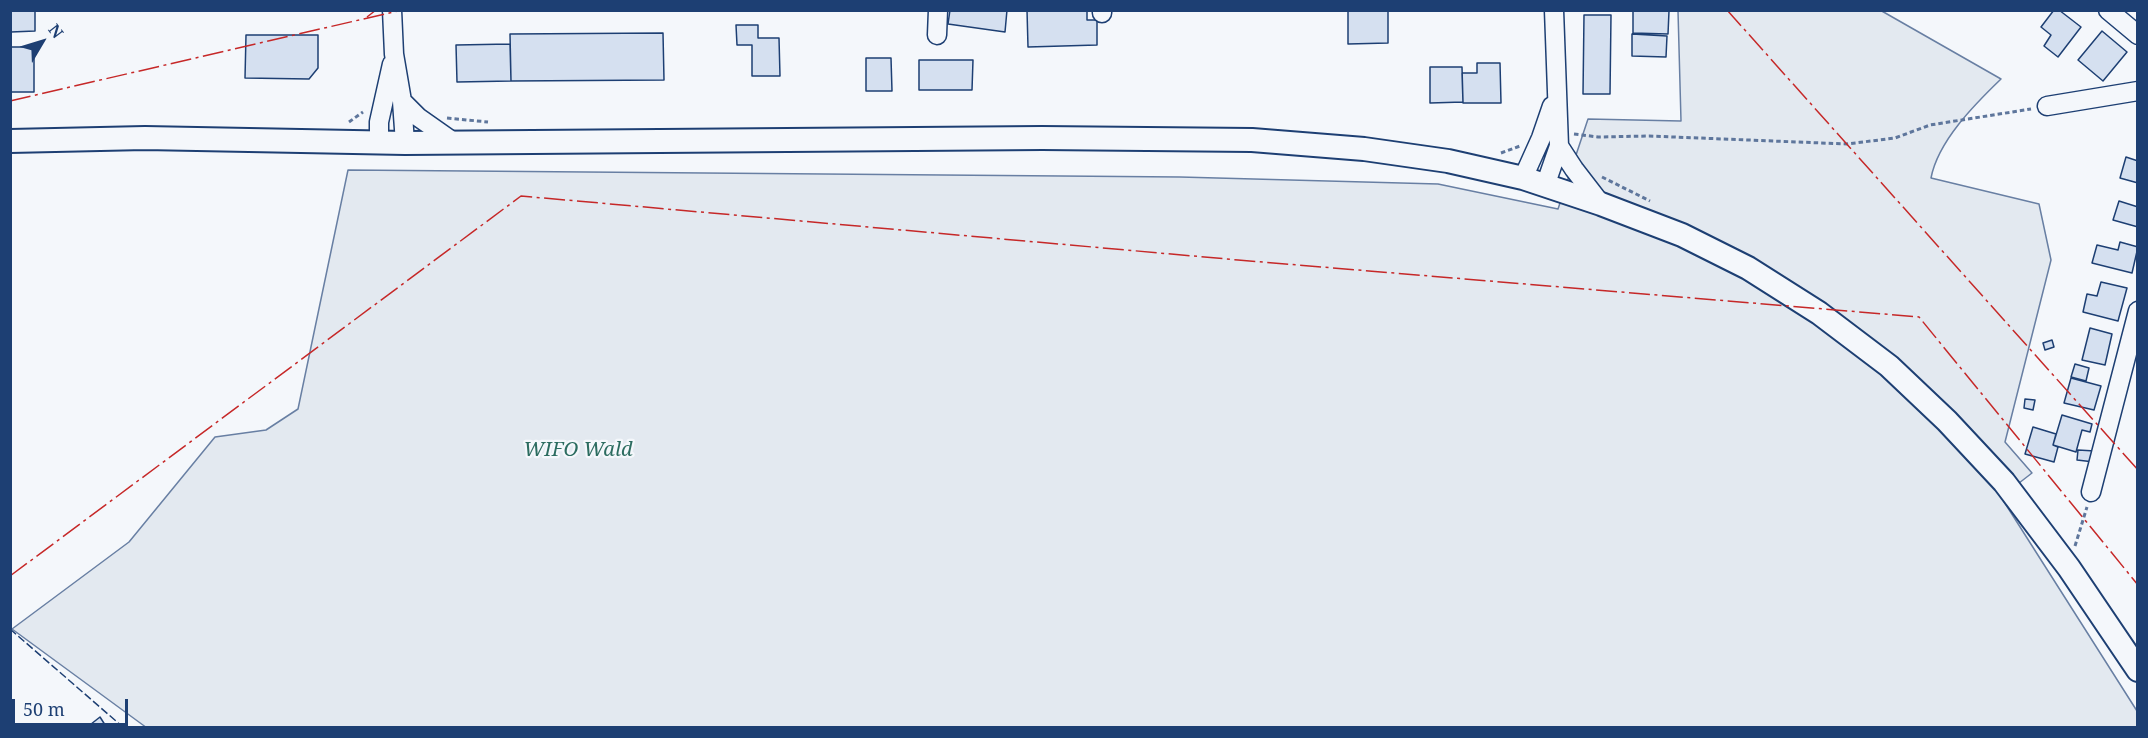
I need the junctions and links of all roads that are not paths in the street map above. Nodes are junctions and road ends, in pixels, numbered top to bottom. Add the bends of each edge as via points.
1 (392, 10) edge
2 (938, 10) edge
3 (1554, 10) edge
4 (2108, 10) edge
5 (937, 35) dead end
6 (2138, 35) edge
7 (394, 54) junction
8 (2138, 91) edge
9 (402, 101) junction
10 (1556, 102) junction
11 (2047, 106) road end
12 (10, 141) edge
13 (379, 142) junction
14 (405, 143) junction
15 (455, 143) junction
16 (1559, 146) junction
17 (1523, 178) junction
18 (1545, 186) junction
19 (1600, 204) junction
20 (2138, 311) edge
21 (2091, 492) road end
22 (2138, 670) edge

1 - 7 street
2 - 5 street
3 - 10 street
4 - 6 street
7 - 9 street
7 - 13 street via 379,122
8 - 11 street
9 - 14 street
9 - 15 street
10 - 16 street
10 - 17 street
12 - 13 main road via 145,138
13 - 14 main road
14 - 15 main road
15 - 17 main road via 1252,140 1364,149 1448,161
16 - 18 street
16 - 19 street
17 - 18 main road
18 - 19 main road
19 - 22 main road via 1682,235 1748,268 1819,313 1889,366 2004,482 2069,568
20 - 21 street

